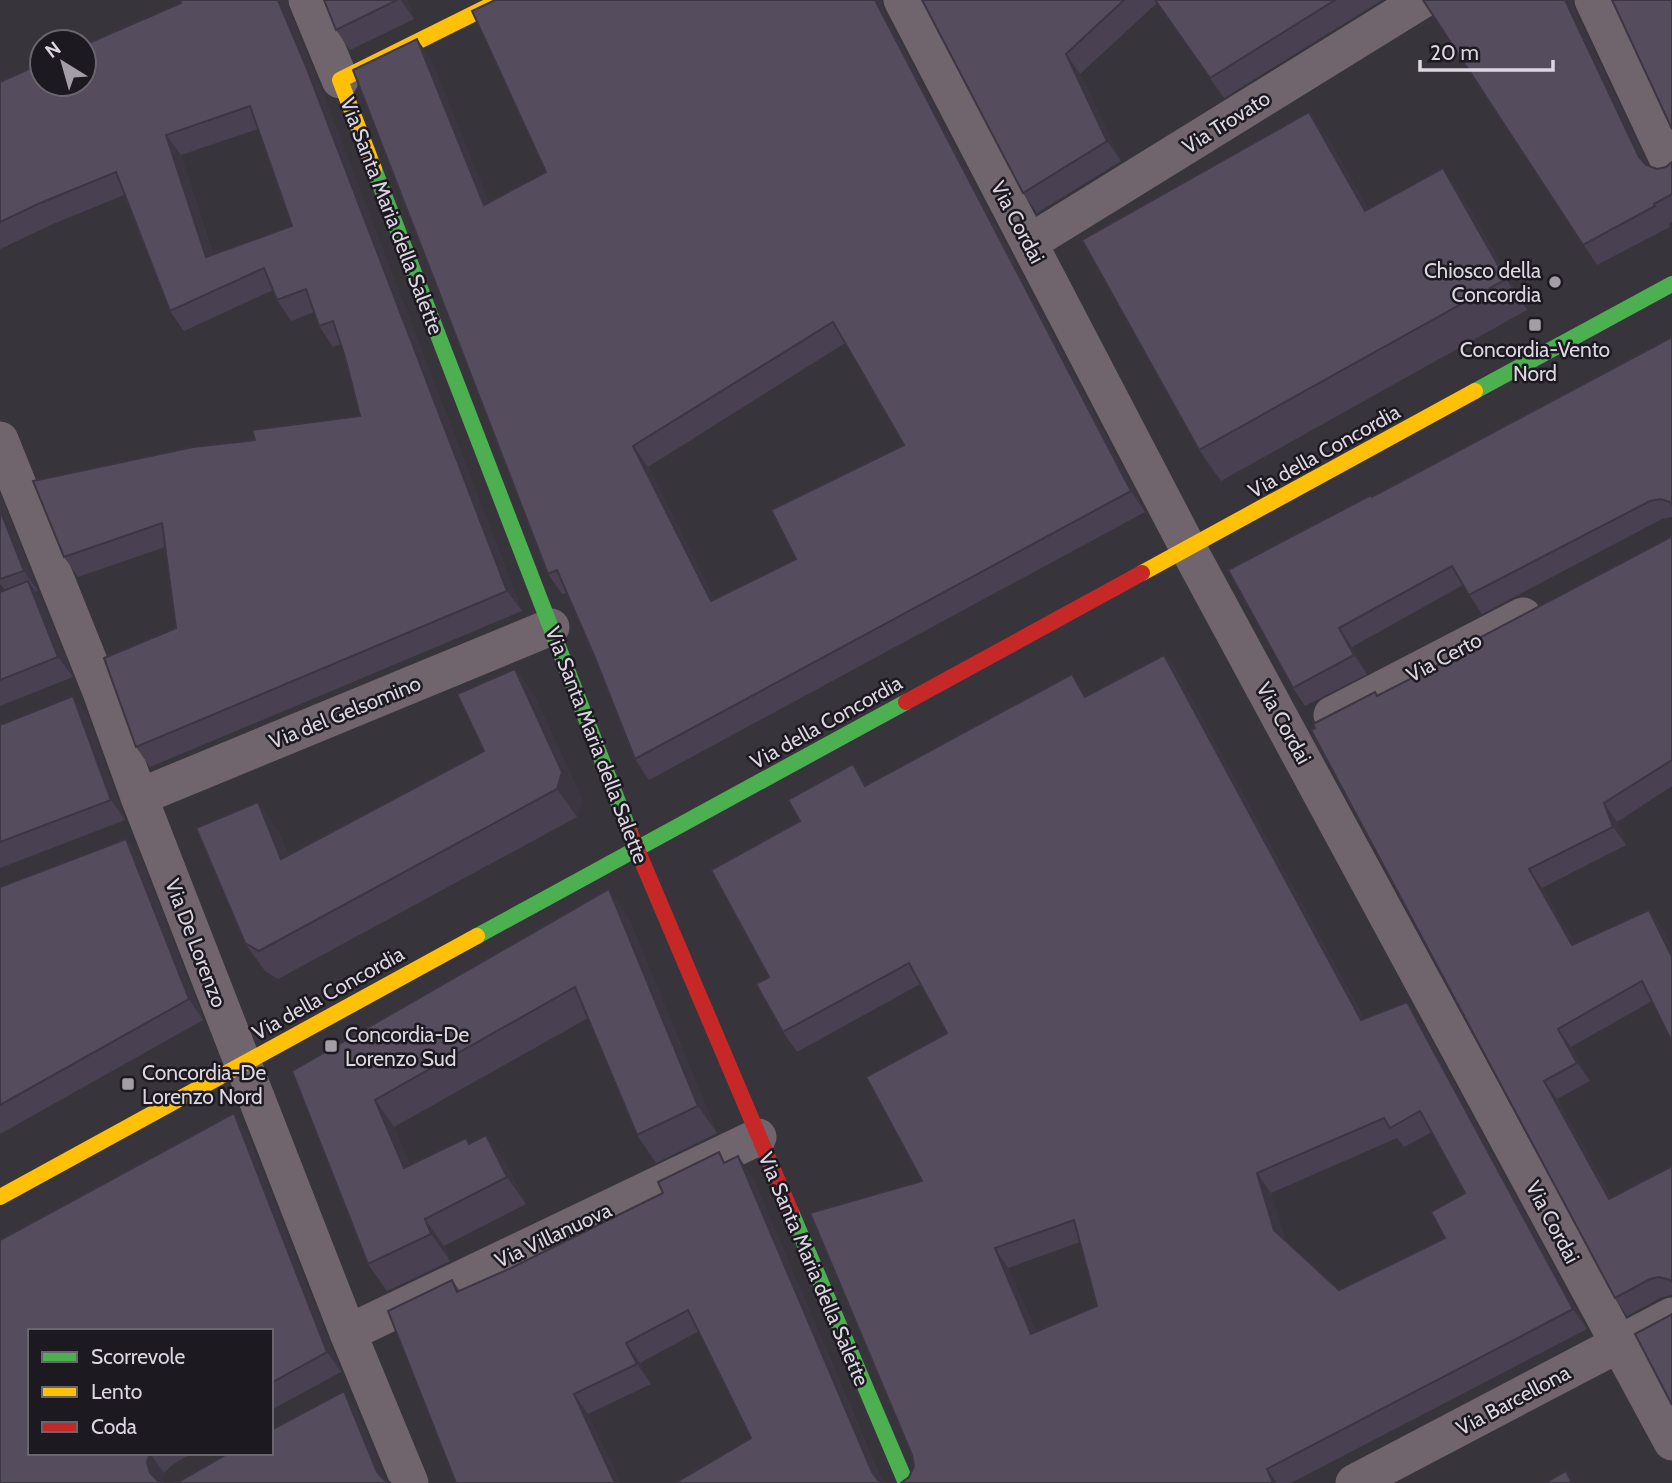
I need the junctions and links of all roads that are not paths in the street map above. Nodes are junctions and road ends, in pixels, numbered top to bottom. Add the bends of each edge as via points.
1 (307, 0) edge
2 (501, 0) edge
3 (902, 0) edge
4 (1422, 0) edge
5 (1593, 0) edge
6 (340, 80) junction
7 (1672, 168) edge
8 (1029, 243) junction
9 (1672, 284) edge
10 (0, 440) edge
11 (1188, 548) junction
12 (1549, 602) edge
13 (551, 627) junction
14 (1291, 737) junction
15 (139, 797) junction
16 (637, 849) junction
17 (244, 1063) junction
18 (758, 1137) junction
19 (0, 1197) edge
20 (1672, 1316) edge
21 (348, 1333) junction
22 (1619, 1344) junction
23 (1672, 1442) edge
24 (410, 1483) edge
25 (906, 1483) edge
26 (1354, 1483) edge

1 - 6 street, Via Santa Maria della Salette
2 - 6 main road
3 - 8 street, Via Cordai
4 - 8 street, Via Trovato
5 - 7 street
6 - 13 main road, Via Santa Maria della Salette
8 - 11 street, Via Cordai
9 - 11 main road, Via della Concordia
10 - 15 street, Via De Lorenzo via 88,694
11 - 14 street, Via Cordai
11 - 16 main road, Via della Concordia
12 - 14 street, Via Certo
13 - 15 street, Via del Gelsomino
13 - 16 main road, Via Santa Maria della Salette
14 - 22 street, Via Cordai
15 - 17 street, Via De Lorenzo via 140,837
16 - 17 main road, Via della Concordia
16 - 18 main road, Via Santa Maria della Salette
17 - 19 main road, Via della Concordia
17 - 21 street, Via De Lorenzo
18 - 21 street, Via Villanuova
18 - 25 main road, Via Santa Maria della Salette
20 - 22 street, Via Barcellona
21 - 24 street, Via De Lorenzo via 356,1388
22 - 23 street, Via Cordai
22 - 26 street, Via Barcellona

